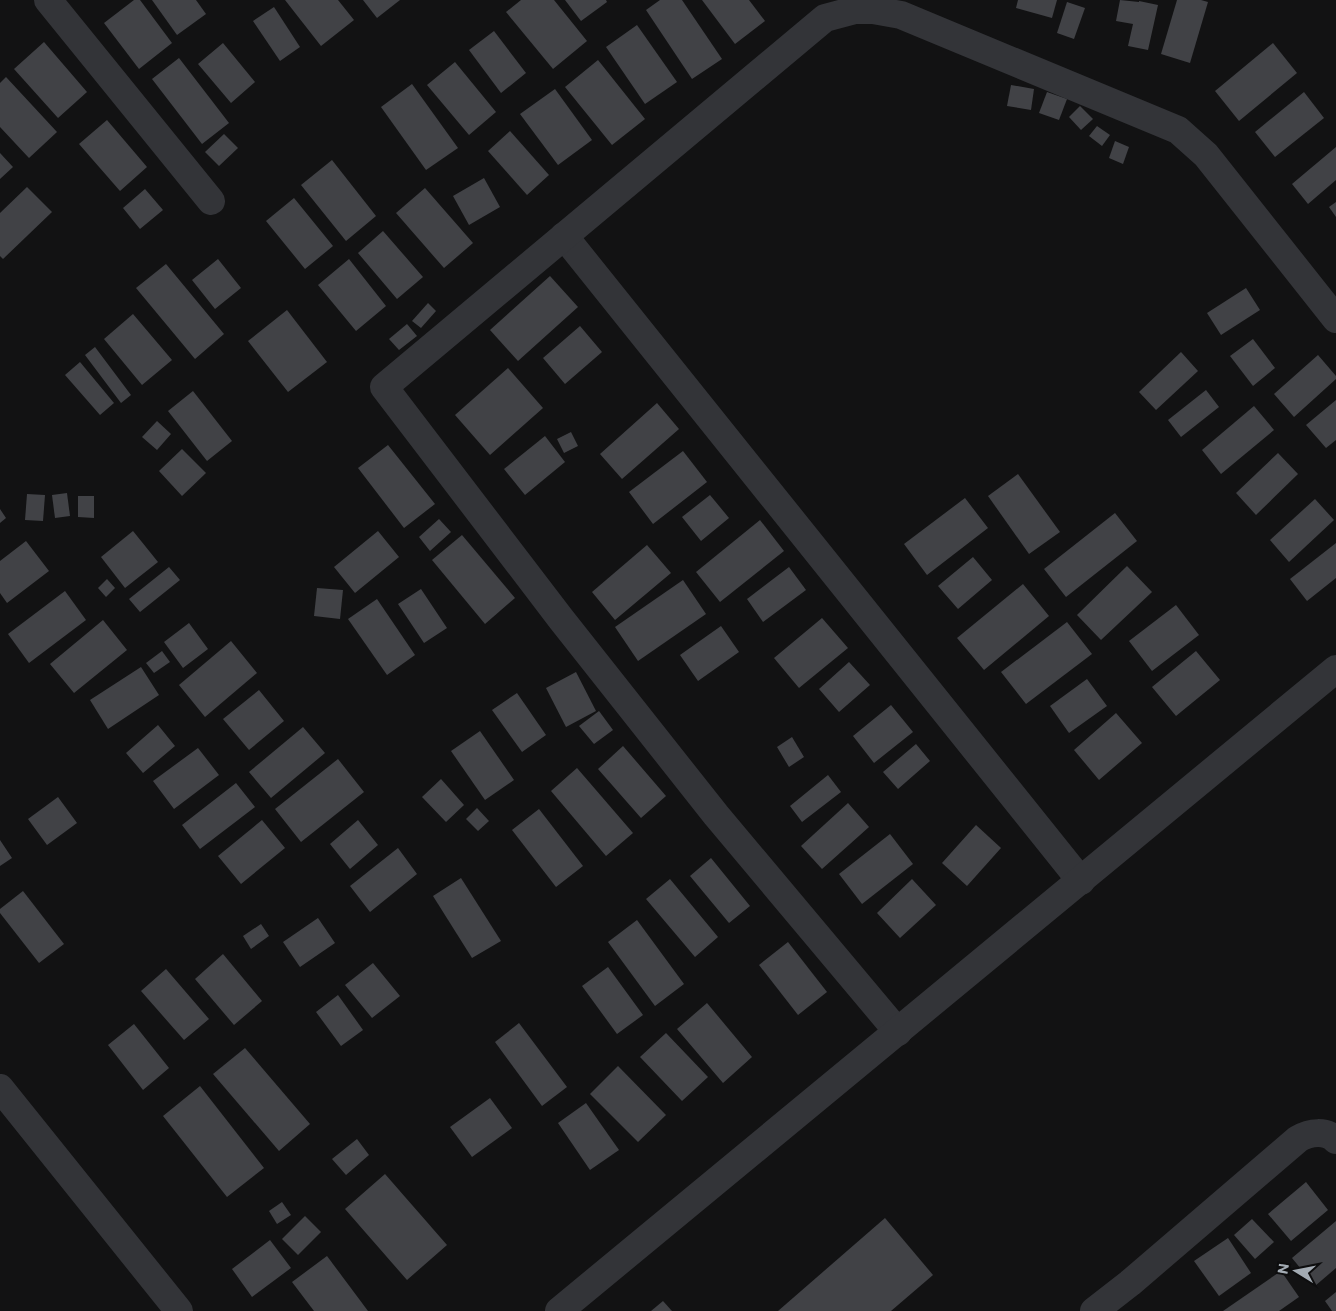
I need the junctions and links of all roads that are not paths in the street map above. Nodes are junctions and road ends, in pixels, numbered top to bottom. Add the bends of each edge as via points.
1 (48, 0) edge
2 (211, 201) dead end
3 (564, 236) junction
4 (1336, 319) edge
5 (1336, 669) edge
6 (1081, 881) junction
7 (898, 1032) junction
8 (0, 1088) edge
9 (1336, 1140) edge
10 (179, 1311) edge
11 (559, 1311) edge
12 (1094, 1311) edge

1 - 2 street
3 - 4 street via 825,18 855,10 874,10 901,15 1178,130 1206,155
3 - 6 street
3 - 7 street via 384,387 710,807
5 - 6 street
6 - 7 street
7 - 11 street
8 - 10 street
9 - 12 street via 1318,1133 1298,1139

